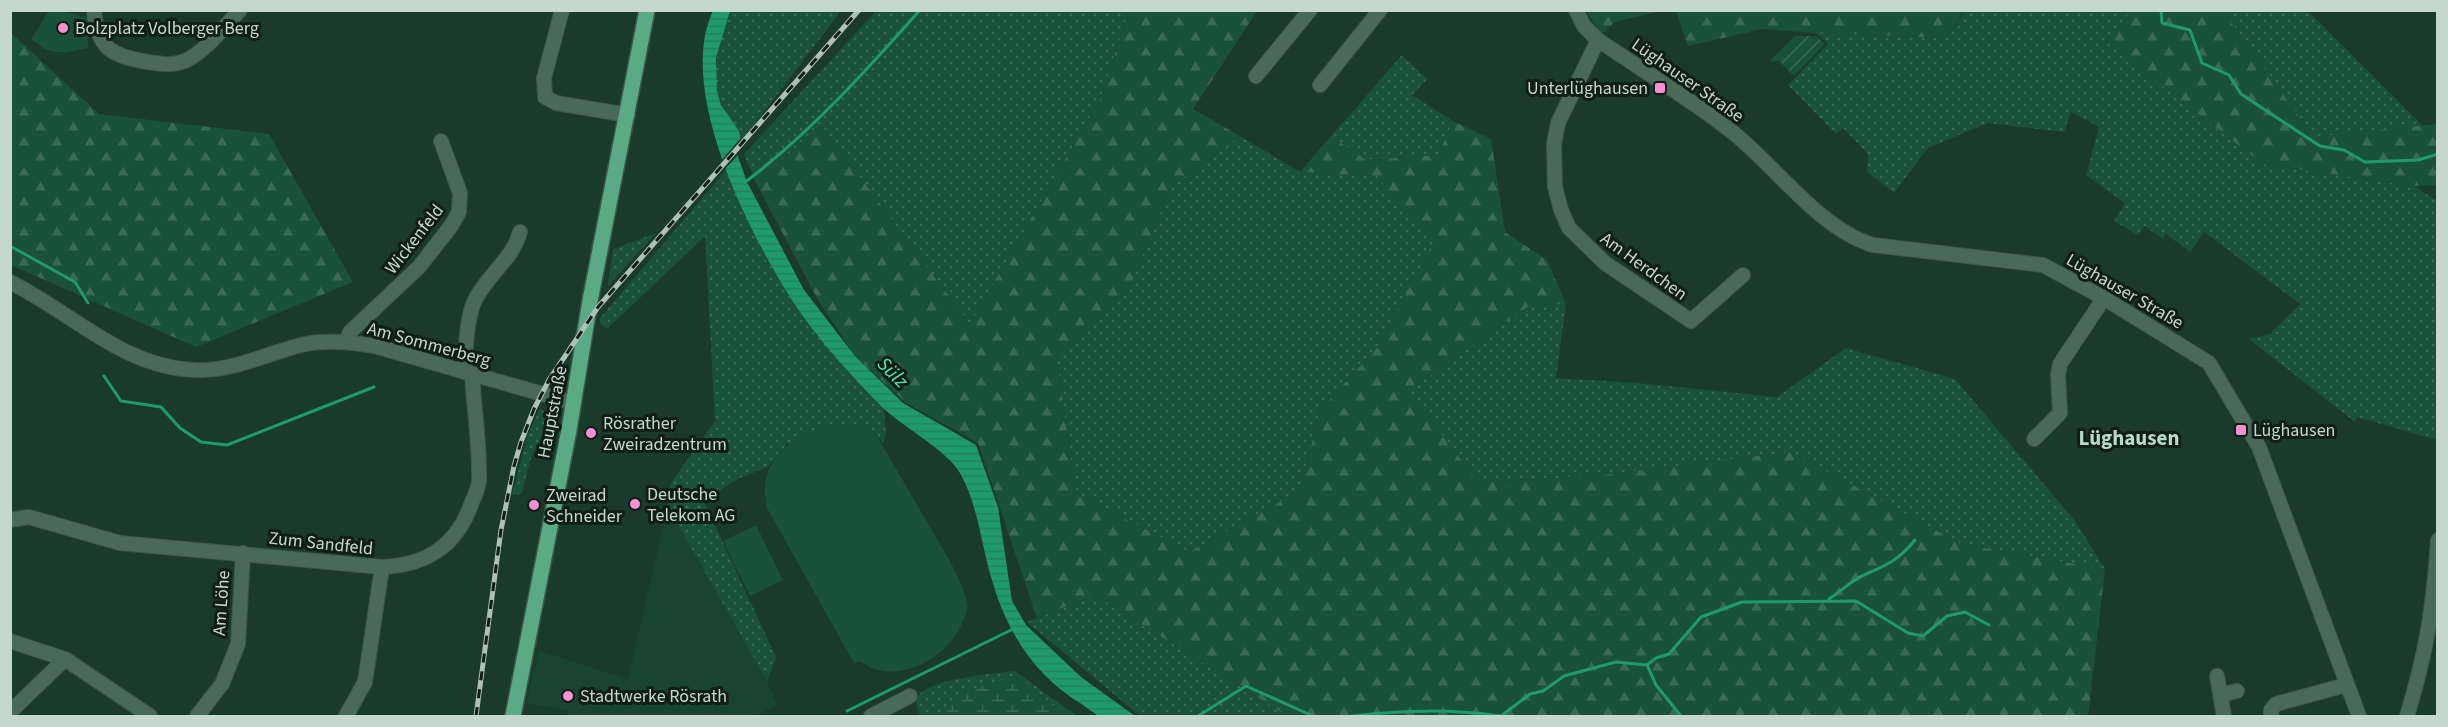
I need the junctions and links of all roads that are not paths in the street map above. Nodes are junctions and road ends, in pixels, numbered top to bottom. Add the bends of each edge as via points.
1 (94, 10) edge
2 (240, 10) edge
3 (562, 10) edge
4 (648, 10) edge
5 (1310, 10) edge
6 (1380, 10) edge
7 (1576, 10) edge
8 (1598, 40) junction
9 (1256, 76) dead end
10 (1320, 85) dead end
11 (628, 115) junction
12 (441, 141) dead end
13 (520, 232) dead end
14 (1743, 275) dead end
15 (10, 282) edge
16 (2104, 298) junction
17 (346, 342) junction
18 (468, 373) junction
19 (574, 403) junction
20 (2034, 439) dead end
21 (10, 520) edge
22 (2438, 540) edge
23 (243, 553) junction
24 (382, 567) junction
25 (10, 641) edge
26 (65, 659) junction
27 (2217, 676) dead end
28 (2346, 685) junction
29 (2237, 691) dead end
30 (2221, 695) junction
31 (910, 696) dead end
32 (10, 712) edge
33 (150, 717) edge
34 (196, 717) edge
35 (346, 717) edge
36 (513, 717) edge
37 (871, 717) edge
38 (2224, 717) edge
39 (2271, 717) edge
40 (2359, 717) edge
41 (2407, 717) edge

1 - 2 street via 99,35 115,54 167,65 198,53
3 - 11 street via 544,78 545,96 556,103
4 - 11 main road, Hauptstraße
5 - 9 street
6 - 10 street
7 - 8 street, Lüghauser Straße via 1584,26
8 - 14 street, Am Herdchen via 1558,123 1554,144 1555,188 1569,228 1605,263 1691,321
8 - 16 street, Lüghauser Straße via 1731,131 1825,218 1857,241 2043,265
11 - 19 main road, Hauptstraße via 590,301
12 - 17 street, Wickenfeld via 460,193 459,212 419,267 350,332
13 - 18 street, Zum Sandfeld via 516,248 476,298 471,310
15 - 17 street, Am Sommerberg via 133,356 179,369 222,368 302,345
16 - 20 street via 2061,364 2060,413
16 - 28 street, Lüghauser Straße via 2209,363 2222,383 2259,447
17 - 18 street, Am Sommerberg via 378,347
18 - 19 street, Am Sommerberg
18 - 24 street, Zum Sandfeld via 479,482 466,522 444,546 423,560
19 - 36 main road, Hauptstraße
21 - 23 street, Zum Sandfeld via 29,517 120,543
22 - 41 street via 2430,628
23 - 24 street, Zum Sandfeld
23 - 34 street, Am Löhe via 238,644 222,684
24 - 35 street via 365,682
25 - 26 street
26 - 32 street
26 - 33 street
27 - 30 street
28 - 39 street via 2276,704
28 - 40 street, Lüghauser Straße
29 - 30 street
30 - 38 street
31 - 37 street

